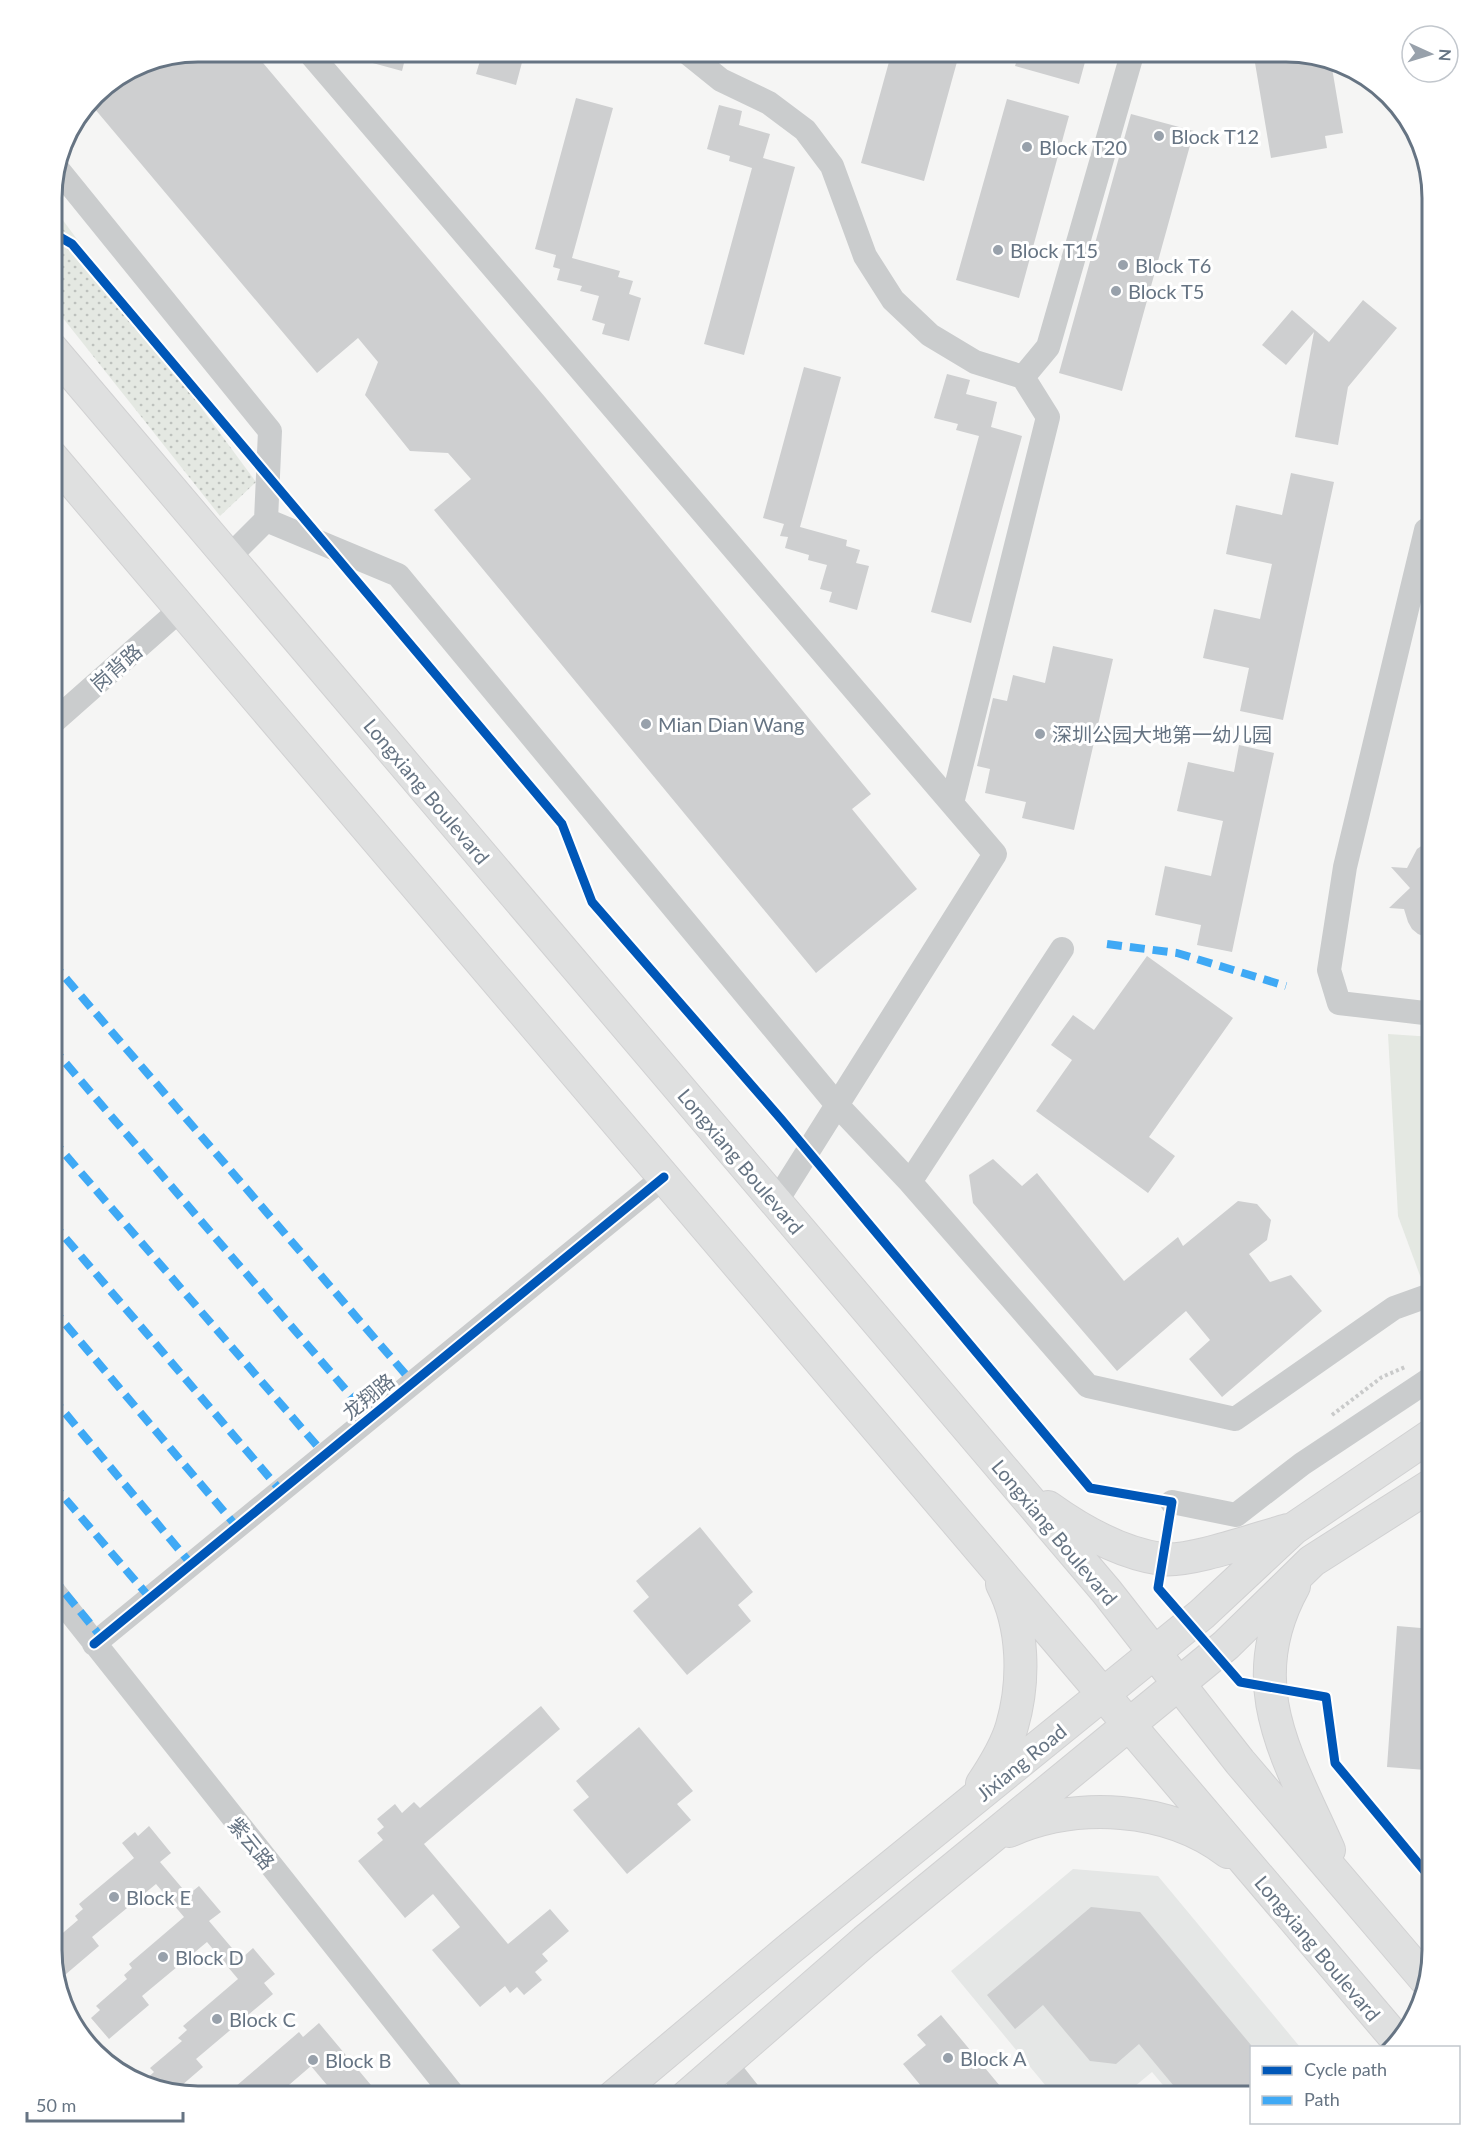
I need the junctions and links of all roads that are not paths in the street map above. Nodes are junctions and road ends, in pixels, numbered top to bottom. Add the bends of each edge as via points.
1 (317, 62) edge
2 (699, 62) edge
3 (1130, 62) edge
4 (64, 176) edge
5 (62, 361) edge
6 (1023, 377) junction
7 (62, 469) edge
8 (266, 520) junction
9 (1422, 547) edge
10 (229, 557) junction
11 (182, 609) junction
12 (62, 714) edge
13 (952, 803) junction
14 (1062, 949) dead end
15 (1422, 1013) edge
16 (838, 1106) junction
17 (664, 1177) junction
18 (910, 1182) junction
19 (776, 1203) junction
20 (1422, 1298) edge
21 (1422, 1384) edge
22 (1422, 1441) edge
23 (1017, 1486) junction
24 (1422, 1491) edge
25 (1172, 1502) dead end
26 (964, 1529) junction
27 (1293, 1529) junction
28 (1312, 1561) junction
29 (62, 1602) edge
30 (94, 1644) junction
31 (1155, 1653) junction
32 (1179, 1684) junction
33 (1104, 1694) junction
34 (1129, 1724) junction
35 (954, 1816) junction
36 (987, 1841) junction
37 (1254, 1872) junction
38 (1342, 1882) junction
39 (1420, 1973) edge
40 (1393, 2035) edge
41 (724, 2063) junction
42 (445, 2086) edge
43 (626, 2086) edge
44 (698, 2086) edge
45 (743, 2086) edge

1 - 13 street
2 - 6 street via 721,80 769,103 805,130 832,166 865,256 893,300 930,335 975,362
3 - 6 street via 1048,347
4 - 8 street via 270,431
5 - 10 main road, Longxiang Boulevard
6 - 13 street via 1048,417
7 - 11 main road, Longxiang Boulevard
8 - 10 street
8 - 16 street via 398,575
9 - 15 street via 1348,855 1329,969 1339,1003
10 - 19 main road, Longxiang Boulevard
11 - 12 street, 岗背路
11 - 17 main road, Longxiang Boulevard
13 - 16 street via 995,854
14 - 18 street
16 - 18 street
16 - 19 street
17 - 26 main road, Longxiang Boulevard
17 - 30 street, 龙翔路
18 - 20 street via 1088,1386 1235,1419 1394,1308
19 - 23 main road, Longxiang Boulevard
21 - 25 street via 1302,1464 1236,1515
22 - 27 main road, Jixiang Road
23 - 27 main road via 1113,1545 1162,1559 1190,1557
23 - 31 main road, Longxiang Boulevard
24 - 28 main road, Jixiang Road
26 - 33 main road, Longxiang Boulevard
26 - 35 main road via 1004,1588 1015,1622 1019,1692 998,1760
27 - 31 main road, Jixiang Road
28 - 32 main road, Jixiang Road via 1226,1645
28 - 38 main road via 1292,1589 1278,1620 1272,1642 1269,1688 1279,1736
29 - 30 street, 紫云路
30 - 42 street, 紫云路
31 - 32 main road, Longxiang Boulevard
31 - 33 main road, Jixiang Road
32 - 34 main road, Jixiang Road
32 - 38 main road, Longxiang Boulevard
33 - 34 main road, Longxiang Boulevard
33 - 35 main road, Jixiang Road
34 - 36 main road, Jixiang Road
34 - 37 main road, Longxiang Boulevard
35 - 43 main road, Jixiang Road
36 - 37 main road via 1024,1824 1064,1814 1136,1815 1185,1828 1221,1847
36 - 41 main road, Jixiang Road
37 - 40 main road, Longxiang Boulevard
38 - 39 main road, Longxiang Boulevard
41 - 44 main road, Jixiang Road
41 - 45 street

